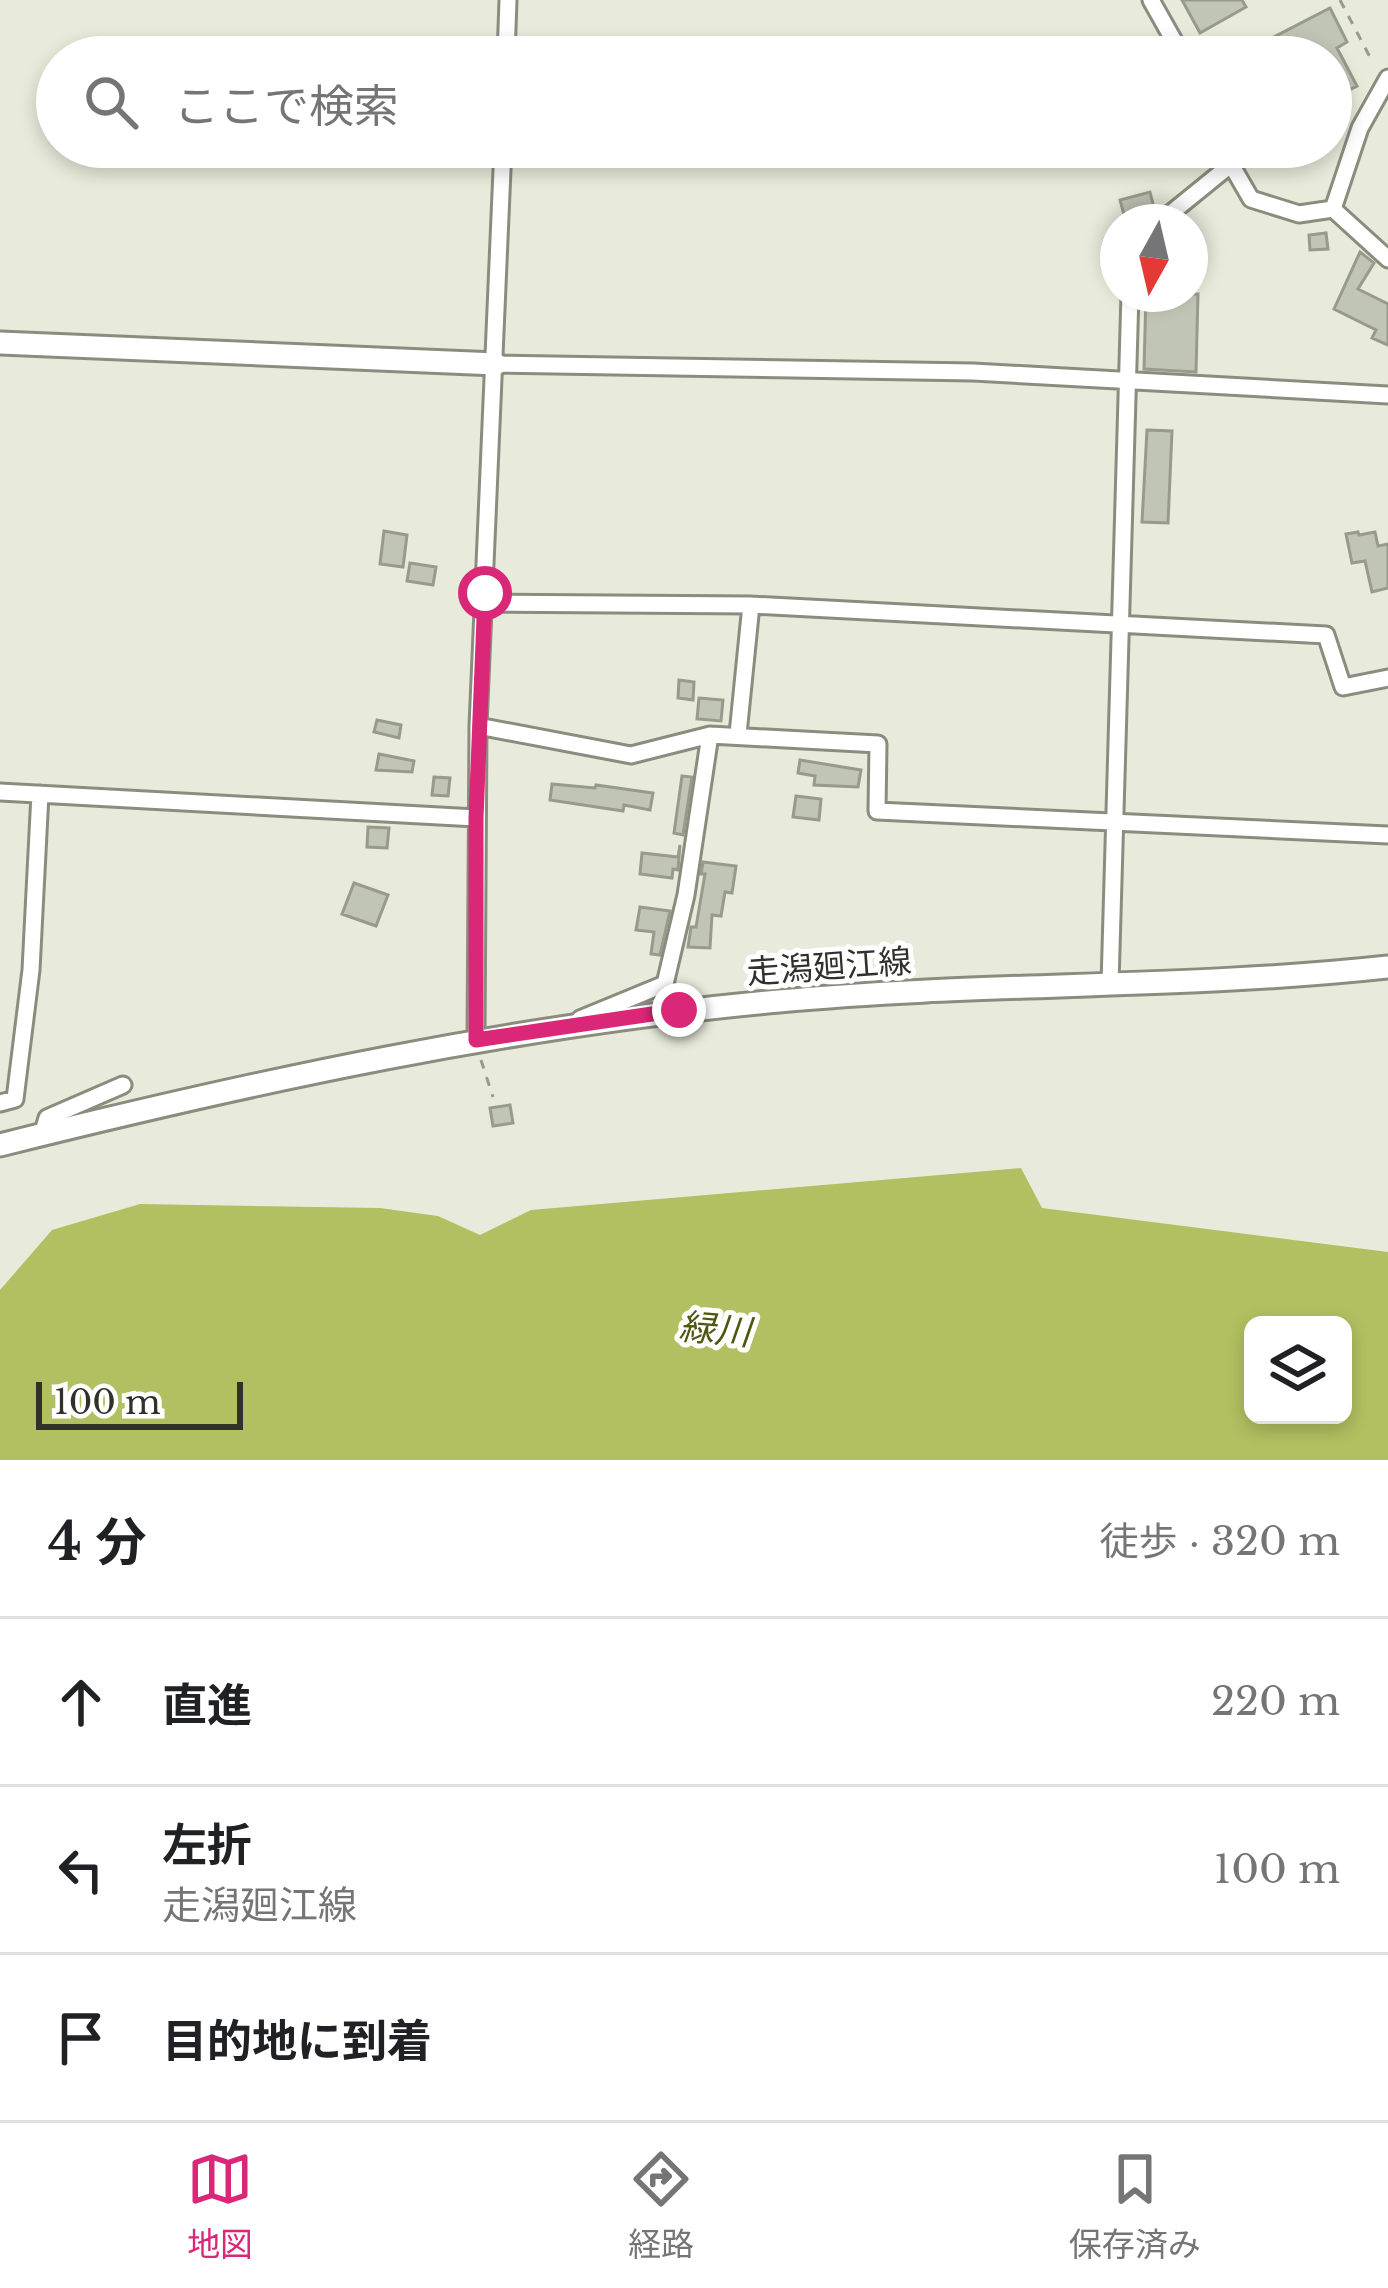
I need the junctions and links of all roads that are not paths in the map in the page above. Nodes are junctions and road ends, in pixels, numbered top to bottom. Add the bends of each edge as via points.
1 (508, 0) edge
2 (1151, 0) edge
3 (507, 36) edge
4 (1171, 36) edge
5 (1388, 78) edge
6 (1352, 152) edge
7 (502, 168) edge
8 (1227, 168) edge
9 (1230, 168) edge
10 (1347, 168) edge
11 (1182, 204) edge
12 (1333, 209) junction
13 (1388, 259) edge
14 (1129, 312) edge
15 (0, 343) edge
16 (496, 364) junction
17 (1126, 381) junction
18 (1388, 395) edge
19 (484, 603) junction
20 (751, 605) junction
21 (1120, 626) junction
22 (1388, 678) edge
23 (478, 726) junction
24 (738, 734) junction
25 (710, 735) junction
26 (0, 792) edge
27 (40, 794) junction
28 (476, 818) junction
29 (1113, 824) junction
30 (1388, 835) edge
31 (1388, 967) edge
32 (1110, 984) junction
33 (562, 1027) junction
34 (476, 1040) junction
35 (123, 1085) dead end
36 (0, 1103) edge
37 (42, 1135) junction
38 (0, 1145) edge

1 - 3 street
2 - 4 street
5 - 6 street
7 - 16 street
8 - 11 street
9 - 12 street via 1264,207
10 - 12 street
12 - 13 street
14 - 17 street
15 - 16 main road
16 - 17 street
16 - 19 street
17 - 18 street
17 - 21 street
19 - 20 street
19 - 23 street
20 - 21 street
20 - 24 street
21 - 22 street via 1326,635 1342,687
21 - 29 street
23 - 25 street via 632,755
23 - 28 street
24 - 25 street
24 - 29 street via 878,744 878,811
25 - 33 street via 664,984
26 - 27 street
27 - 28 street
27 - 36 street via 32,970 15,1099
28 - 34 street
29 - 30 street
29 - 32 street
31 - 32 main road, 走潟廻江線
32 - 33 main road, 走潟廻江線 via 785,1000
33 - 34 main road, 走潟廻江線
34 - 37 main road, 走潟廻江線
35 - 37 street via 47,1118
37 - 38 main road, 走潟廻江線

